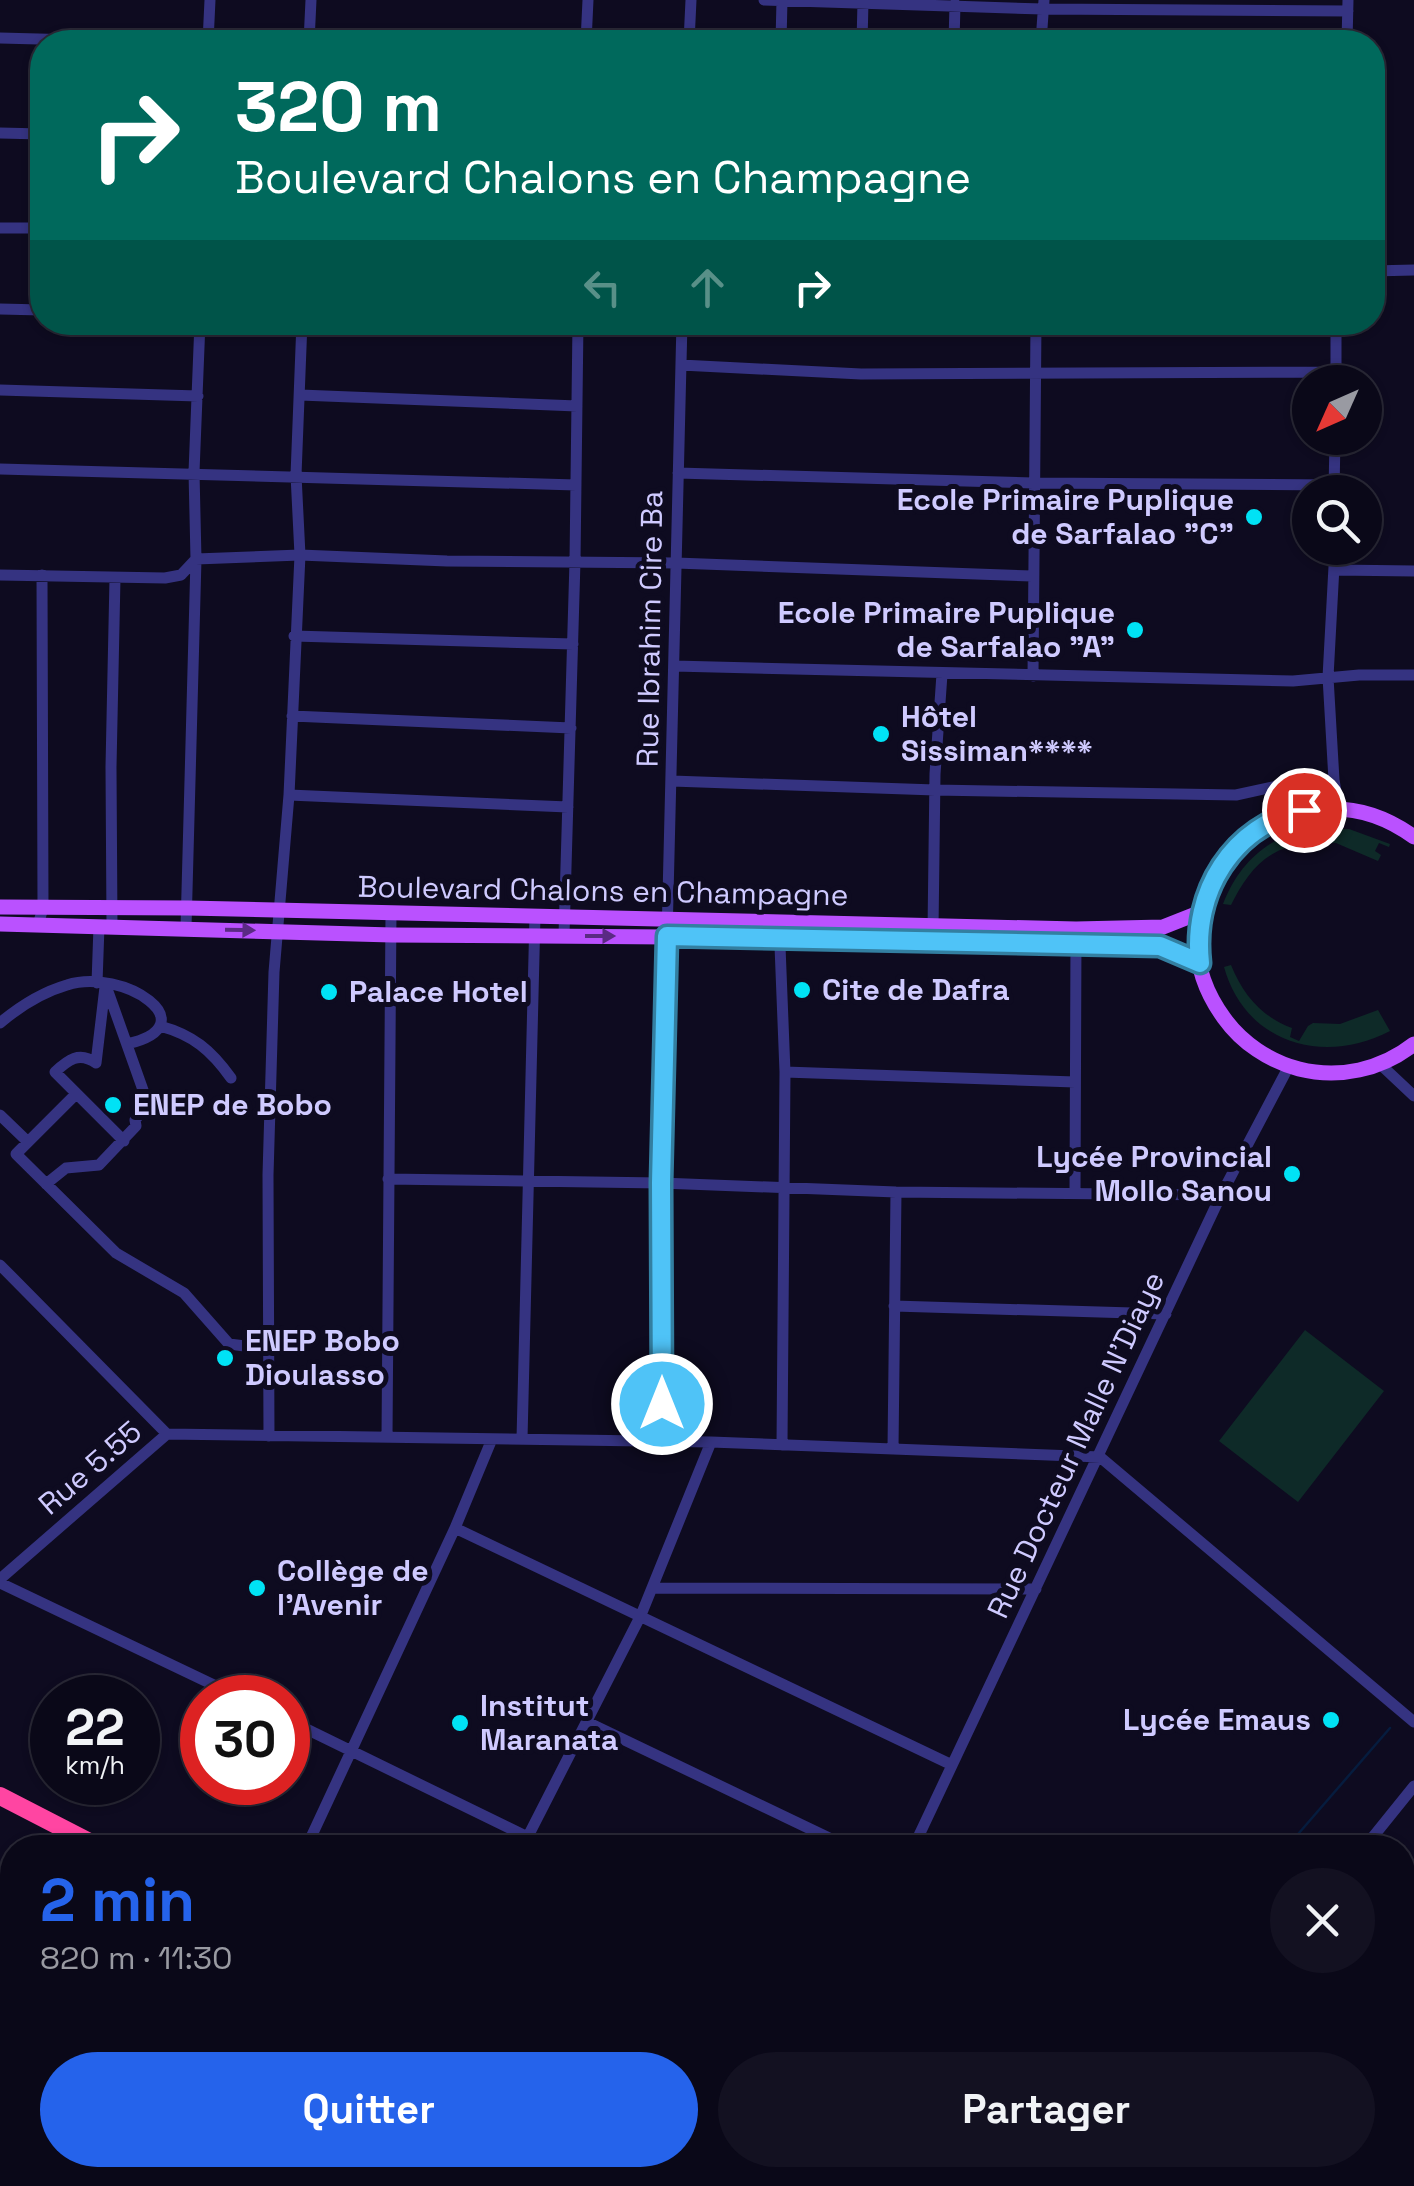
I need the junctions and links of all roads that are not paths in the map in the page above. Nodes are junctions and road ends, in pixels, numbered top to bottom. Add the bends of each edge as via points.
1 (210, 0) edge
2 (311, 0) edge
3 (588, 0) edge
4 (691, 0) edge
5 (764, 0) edge
6 (782, 0) edge
7 (863, 2) edge
8 (955, 4) junction
9 (1044, 4) edge
10 (1348, 5) edge
11 (209, 30) edge
12 (309, 30) edge
13 (587, 30) edge
14 (690, 30) edge
15 (781, 30) edge
16 (862, 30) edge
17 (954, 30) edge
18 (1042, 30) edge
19 (1347, 30) edge
20 (0, 38) edge
21 (30, 39) edge
22 (0, 133) edge
23 (30, 134) edge
24 (0, 228) edge
25 (30, 228) edge
26 (1414, 270) edge
27 (1385, 271) edge
28 (0, 308) edge
29 (30, 309) edge
30 (200, 335) edge
31 (302, 335) edge
32 (578, 335) edge
33 (682, 335) edge
34 (1036, 335) edge
35 (1336, 335) edge
36 (681, 364) junction
37 (1336, 365) edge
38 (1035, 376) junction
39 (1292, 377) edge
40 (0, 390) edge
41 (198, 396) junction
42 (300, 396) junction
43 (577, 406) junction
44 (0, 468) edge
45 (194, 472) junction
46 (678, 473) junction
47 (296, 475) junction
48 (1033, 483) junction
49 (576, 485) junction
50 (1292, 487) edge
51 (300, 555) junction
52 (196, 559) junction
53 (576, 561) junction
54 (676, 563) junction
55 (1336, 565) edge
56 (1336, 570) junction
57 (1414, 570) edge
58 (0, 575) edge
59 (42, 575) junction
60 (1032, 576) junction
61 (116, 578) junction
62 (294, 636) junction
63 (573, 644) junction
64 (674, 666) junction
65 (942, 674) junction
66 (1414, 675) edge
67 (1033, 676) junction
68 (1328, 678) junction
69 (292, 716) junction
70 (571, 728) junction
71 (1334, 780) junction
72 (672, 781) junction
73 (935, 790) junction
74 (289, 796) junction
75 (568, 807) junction
76 (1339, 808) junction
77 (1414, 838) edge
78 (0, 908) edge
79 (44, 908) junction
80 (112, 908) junction
81 (188, 908) junction
82 (280, 910) junction
83 (1201, 912) junction
84 (391, 913) junction
85 (535, 915) junction
86 (564, 916) junction
87 (668, 918) junction
88 (779, 921) junction
89 (0, 924) edge
90 (38, 925) junction
91 (105, 926) junction
92 (186, 928) junction
93 (276, 930) junction
94 (933, 933) junction
95 (392, 934) junction
96 (534, 935) junction
97 (564, 935) junction
98 (667, 936) junction
99 (1076, 936) junction
100 (779, 939) junction
101 (1200, 963) junction
102 (101, 983) junction
103 (0, 1023) edge
104 (160, 1026) junction
105 (127, 1044) junction
106 (1414, 1044) edge
107 (1380, 1064) junction
108 (1289, 1066) junction
109 (786, 1072) junction
110 (231, 1078) dead end
111 (1074, 1082) junction
112 (76, 1094) junction
113 (1414, 1096) edge
114 (0, 1115) edge
115 (124, 1141) junction
116 (28, 1142) junction
117 (388, 1179) junction
118 (528, 1180) junction
119 (661, 1183) junction
120 (46, 1184) junction
121 (783, 1187) junction
122 (896, 1192) junction
123 (1075, 1192) junction
124 (1221, 1195) junction
125 (0, 1265) edge
126 (894, 1306) junction
127 (1166, 1314) junction
128 (269, 1348) junction
129 (167, 1434) junction
130 (269, 1436) junction
131 (387, 1437) junction
132 (492, 1439) junction
133 (522, 1439) junction
134 (663, 1441) junction
135 (712, 1442) junction
136 (782, 1445) junction
137 (893, 1449) junction
138 (1100, 1457) junction
139 (455, 1528) junction
140 (0, 1581) edge
141 (653, 1588) junction
142 (1036, 1590) junction
143 (640, 1615) junction
144 (194, 1675) edge
145 (588, 1722) junction
146 (1414, 1722) edge
147 (310, 1730) edge
148 (351, 1750) junction
149 (952, 1765) junction
150 (1414, 1786) edge
151 (0, 1796) edge
152 (75, 1835) edge
153 (312, 1835) edge
154 (512, 1835) edge
155 (529, 1835) edge
156 (823, 1835) edge
157 (919, 1835) edge
158 (1374, 1835) edge

1 - 11 street
2 - 12 street
3 - 13 street
4 - 14 street
5 - 6 street
6 - 7 street
6 - 15 street
7 - 8 street
7 - 16 street
8 - 9 street
8 - 17 street
9 - 10 street
9 - 18 street
10 - 19 street
20 - 21 street
22 - 23 street
24 - 25 street
26 - 27 street
28 - 29 street
30 - 41 street
31 - 42 street
32 - 43 street
33 - 36 street, Rue Ibrahim Cire Ba
34 - 38 street
35 - 37 street
36 - 38 street
36 - 46 street, Rue Ibrahim Cire Ba
38 - 39 street
38 - 48 street
40 - 41 street
41 - 45 street
42 - 43 street
42 - 47 street
43 - 49 street
44 - 45 street
45 - 47 street
45 - 52 street
46 - 48 street
46 - 54 street, Rue Ibrahim Cire Ba
47 - 49 street
47 - 51 street
48 - 50 street
48 - 60 street
49 - 53 street
51 - 52 street
51 - 53 street
51 - 62 street
52 - 61 street via 181,574
52 - 81 street
53 - 54 street
53 - 63 street
54 - 60 street
54 - 64 street, Rue Ibrahim Cire Ba
55 - 56 street
56 - 57 street
56 - 68 street
58 - 59 street
59 - 61 street
59 - 79 street
60 - 67 street
61 - 80 street
62 - 63 street
62 - 69 street
63 - 70 street
64 - 65 street
64 - 72 street, Rue Ibrahim Cire Ba
65 - 67 street
65 - 73 street
66 - 68 street
67 - 68 street
68 - 71 street
69 - 70 street
69 - 74 street
70 - 75 street
71 - 73 street via 1236,795
71 - 76 street
72 - 73 street
72 - 87 street, Rue Ibrahim Cire Ba
73 - 94 street
74 - 75 street
74 - 82 street
75 - 86 street
76 - 77 main road via 1377,816
76 - 83 main road via 1293,813 1254,832 1223,862
78 - 79 main road, Boulevard Chalons en Champagne
79 - 80 main road, Boulevard Chalons en Champagne
79 - 90 street
80 - 81 main road, Boulevard Chalons en Champagne
80 - 91 street
81 - 82 main road, Boulevard Chalons en Champagne
81 - 92 street
82 - 84 main road, Boulevard Chalons en Champagne
82 - 93 street
83 - 99 main road, Boulevard Chalons en Champagne via 1163,928
83 - 101 main road
84 - 85 main road, Boulevard Chalons en Champagne
84 - 95 street
85 - 86 main road, Boulevard Chalons en Champagne
85 - 96 street
86 - 87 main road, Boulevard Chalons en Champagne
86 - 97 street
87 - 88 main road, Boulevard Chalons en Champagne
87 - 98 street, Rue Ibrahim Cire Ba
88 - 94 main road, Boulevard Chalons en Champagne
88 - 100 street
89 - 90 main road, Boulevard Chalons en Champagne
90 - 91 main road, Boulevard Chalons en Champagne
91 - 92 main road, Boulevard Chalons en Champagne
91 - 102 street
92 -> 93 main road, Boulevard Chalons en Champagne
93 - 95 main road, Boulevard Chalons en Champagne
93 - 128 street
94 - 99 main road, Boulevard Chalons en Champagne
94 - 100 main road, Boulevard Chalons en Champagne
95 - 96 main road, Boulevard Chalons en Champagne
95 - 117 street
96 - 97 main road, Boulevard Chalons en Champagne
96 - 118 street
97 -> 98 main road, Boulevard Chalons en Champagne
98 - 100 main road, Boulevard Chalons en Champagne
98 - 119 street, Rue Ibrahim Cire Ba
99 - 101 main road, Boulevard Chalons en Champagne via 1160,946
99 - 111 street
100 - 109 street
101 - 108 main road via 1232,1028
102 - 103 street via 70,984
102 - 104 street via 140,992 153,1003
102 - 105 street
102 - 112 street via 96,1062 69,1059 55,1072
104 - 105 street
104 - 110 street via 205,1046
105 - 115 street via 148,1104
106 - 107 main road
107 - 108 main road via 1338,1073
107 - 113 street
108 - 124 street, Rue Docteur Malle N'Diaye
109 - 111 street
109 - 121 street
111 - 123 street
112 - 115 street
112 - 116 street
114 - 116 street
115 - 120 street via 99,1165 66,1168
116 - 120 street via 16,1154
117 - 118 street
117 - 131 street
118 - 119 street
118 - 133 street
119 - 121 street
119 - 134 street, Rue Ibrahim Cire Ba
120 - 128 street via 116,1252 184,1294 228,1344
121 - 122 street
121 - 136 street
122 - 123 street
122 - 126 street
123 - 124 street
124 - 127 street, Rue Docteur Malle N'Diaye
125 - 129 street
126 - 127 street
126 - 137 street
127 - 138 street, Rue Docteur Malle N'Diaye
128 - 130 street
129 - 130 street
129 - 140 street, Rue 5.55
130 - 131 street
131 - 132 street
132 - 133 street
132 - 139 street
133 - 134 street
134 - 135 street
135 - 136 street
135 - 141 street
136 - 137 street
137 - 138 street
138 - 142 street, Rue Docteur Malle N'Diaye
138 - 146 street
139 - 143 street
139 - 148 street
140 - 144 street
141 - 142 street
141 - 143 street
142 - 149 street, Rue Docteur Malle N'Diaye
143 - 145 street
143 - 149 street
145 - 155 street
145 - 156 street
147 - 148 street
148 - 153 street
148 - 154 street
149 - 157 street, Rue Docteur Malle N'Diaye
150 - 158 street
151 - 152 highway

